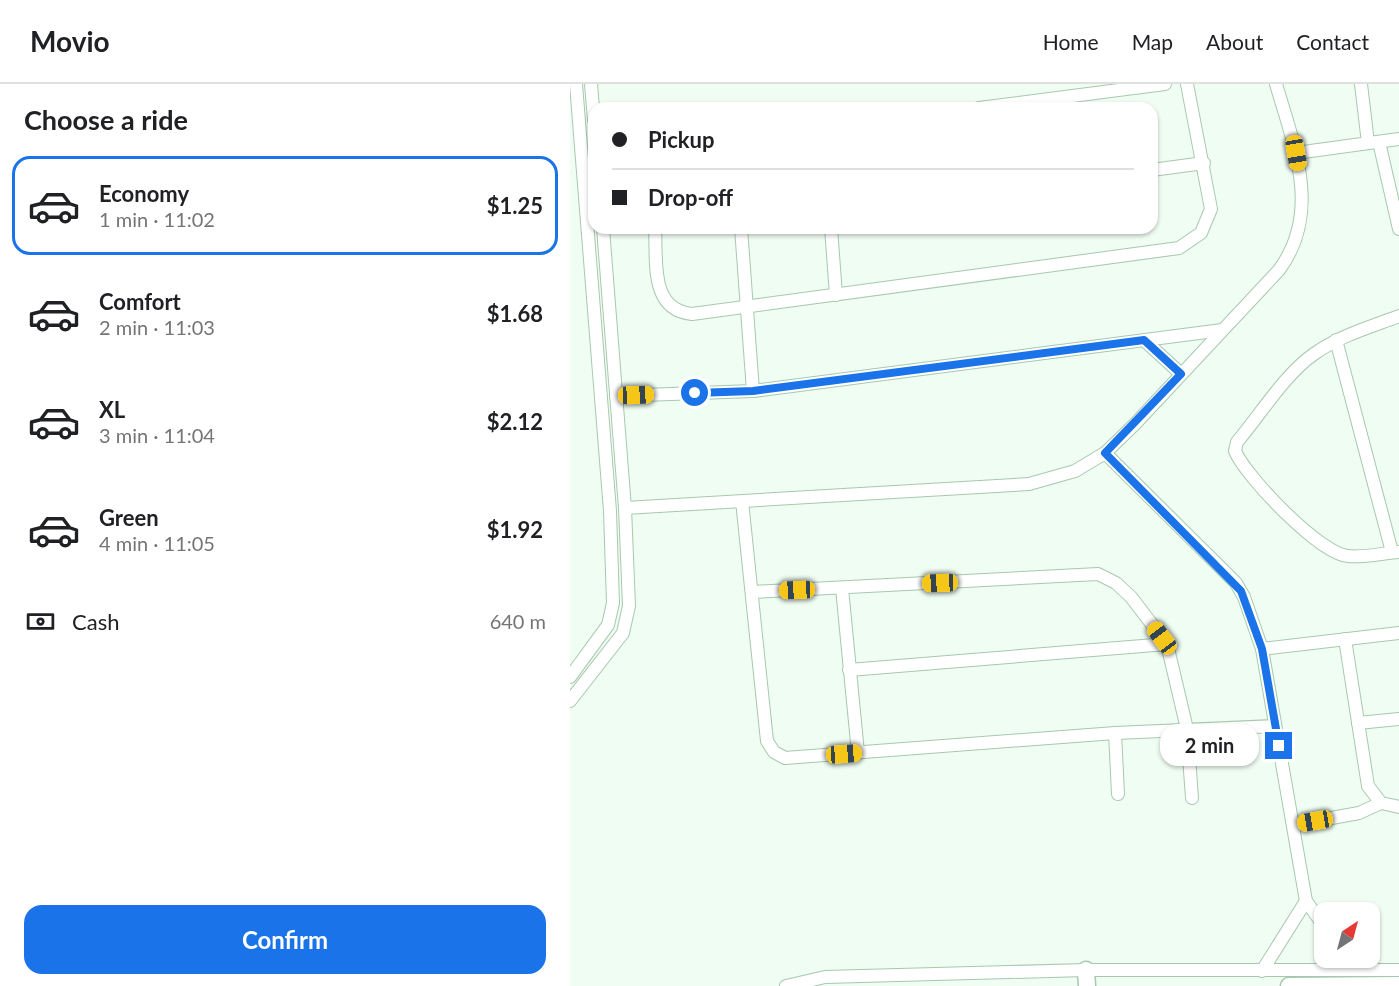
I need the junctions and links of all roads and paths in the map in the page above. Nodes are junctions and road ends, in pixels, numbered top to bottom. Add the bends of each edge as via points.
1 (576, 84) edge
2 (1165, 84) edge
3 (1187, 84) edge
4 (1276, 84) edge
5 (1361, 84) edge
6 (592, 85) edge
7 (593, 102) edge
8 (1026, 102) edge
9 (1399, 139) edge
10 (1373, 143) junction
11 (1296, 153) junction
12 (1204, 163) junction
13 (1158, 169) edge
14 (1399, 229) edge
15 (588, 230) edge
16 (588, 234) edge
17 (603, 234) edge
18 (655, 234) edge
19 (741, 234) edge
20 (831, 234) edge
21 (604, 241) junction
22 (589, 242) junction
23 (836, 295) junction
24 (747, 307) junction
25 (1399, 316) edge
26 (1222, 330) junction
27 (1144, 340) junction
28 (1336, 340) junction
29 (1181, 374) junction
30 (753, 391) junction
31 (616, 396) junction
32 (1105, 453) junction
33 (742, 501) junction
34 (625, 508) junction
35 (1395, 552) edge
36 (842, 588) junction
37 (752, 592) junction
38 (1399, 633) edge
39 (1345, 639) junction
40 (1167, 644) junction
41 (1262, 649) junction
42 (849, 670) junction
43 (571, 676) edge
44 (584, 685) junction
45 (570, 701) edge
46 (1399, 719) edge
47 (1358, 723) junction
48 (1275, 726) junction
49 (1187, 729) junction
50 (1115, 734) junction
51 (858, 753) junction
52 (1118, 794) dead end
53 (1192, 798) dead end
54 (1381, 803) junction
55 (1399, 807) edge
56 (1293, 825) junction
57 (1306, 901) junction
58 (1314, 912) edge
59 (1368, 968) edge
60 (1371, 970) junction
61 (1399, 970) edge
62 (1262, 971) junction
63 (1086, 978) edge
64 (1399, 985) edge
65 (786, 986) edge
66 (1289, 986) edge

1 - 15 street
2 - 8 street
3 - 12 street
4 - 11 street
5 - 10 street
6 - 7 street
9 - 10 street
10 - 11 street
10 - 14 street
11 - 26 street via 1303,205 1297,239 1279,270
12 - 13 street
12 - 23 street via 1210,195 1208,222 1191,242 1179,248
16 - 22 street
17 - 21 street
18 - 24 street via 658,287 673,310 692,314
19 - 24 street
20 - 23 street
21 - 22 street
21 - 31 street
22 - 43 street via 610,511 613,603 608,625
23 - 24 street
24 - 30 street
25 - 28 street
26 - 27 street
26 - 29 street
27 - 29 street
27 - 30 street
28 - 35 street
28 - 35 street via 1296,370 1237,442 1235,450 1259,486 1328,549 1348,556
29 - 32 street
30 - 31 street
31 - 34 street
32 - 33 street via 1075,471 1029,484
32 - 41 street via 1236,584
33 - 34 street
33 - 37 street
34 - 44 street via 628,620 623,633
36 - 37 street
36 - 40 street via 1098,574 1131,597
36 - 42 street
37 - 51 street via 770,747 785,758
38 - 39 street
39 - 41 street
39 - 47 street
40 - 42 street
40 - 49 street
41 - 48 street
42 - 51 street
43 - 44 street
44 - 45 street
46 - 47 street
47 - 54 street via 1368,786
48 - 49 street
48 - 56 street
49 - 50 street
49 - 53 street
50 - 51 street
50 - 52 street
54 - 55 street
54 - 56 street via 1359,813
56 - 57 street
57 - 58 street
57 - 62 street
59 - 60 street
60 - 61 street
60 - 62 street
62 - 63 street
63 - 65 street via 825,977
64 - 66 main road

